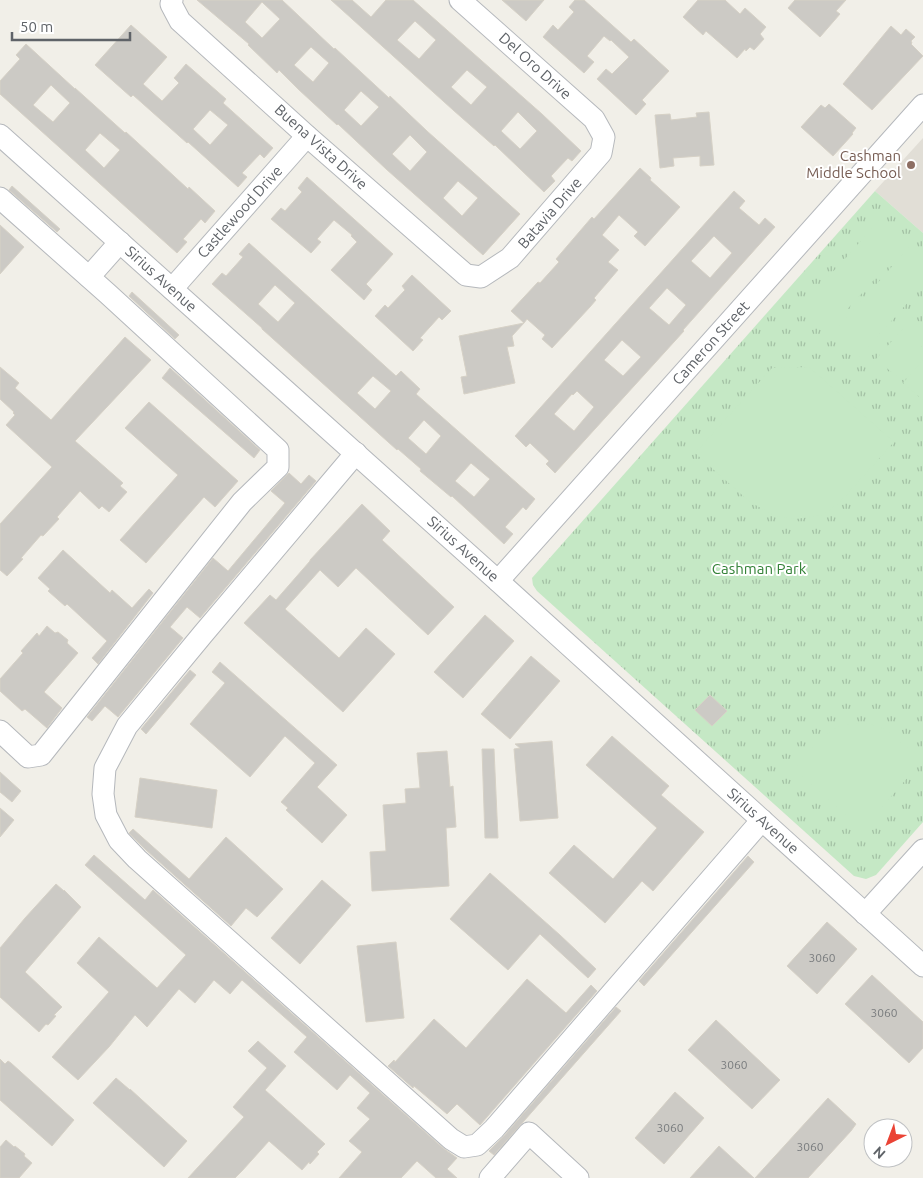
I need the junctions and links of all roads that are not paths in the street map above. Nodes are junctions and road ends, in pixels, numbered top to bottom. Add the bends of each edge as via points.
1 (460, 0) edge
2 (172, 2) edge
3 (923, 105) edge
4 (0, 134) edge
5 (308, 136) junction
6 (604, 137) joint
7 (0, 198) edge
8 (120, 242) junction
9 (89, 277) junction
10 (481, 277) joint
11 (172, 289) junction
12 (356, 453) junction
13 (498, 581) junction
14 (0, 731) edge
15 (762, 820) junction
16 (923, 850) edge
17 (865, 914) junction
18 (923, 966) edge
19 (490, 1178) edge
20 (578, 1178) edge

1 - 6 street, Del Oro Drive via 594,119
2 - 5 street, Buena Vista Drive via 180,20
3 - 13 street, Cameron Street
4 - 8 street, Sirius Avenue
5 - 10 street, Buena Vista Drive via 466,275
5 - 11 street, Castlewood Drive
6 - 10 street, Batavia Drive via 602,153 510,258
7 - 9 street
8 - 9 street
8 - 11 street, Sirius Avenue
9 - 14 street via 278,450 278,467 242,502 41,755 28,757
11 - 12 street, Sirius Avenue
12 - 13 street, Sirius Avenue
12 - 15 street via 127,726 106,768 103,794 106,815 119,840 137,859 450,1139 464,1147 476,1145 494,1129
13 - 15 street, Sirius Avenue
15 - 17 street, Sirius Avenue
16 - 17 street
17 - 18 street, Sirius Avenue
19 - 20 street via 529,1133

